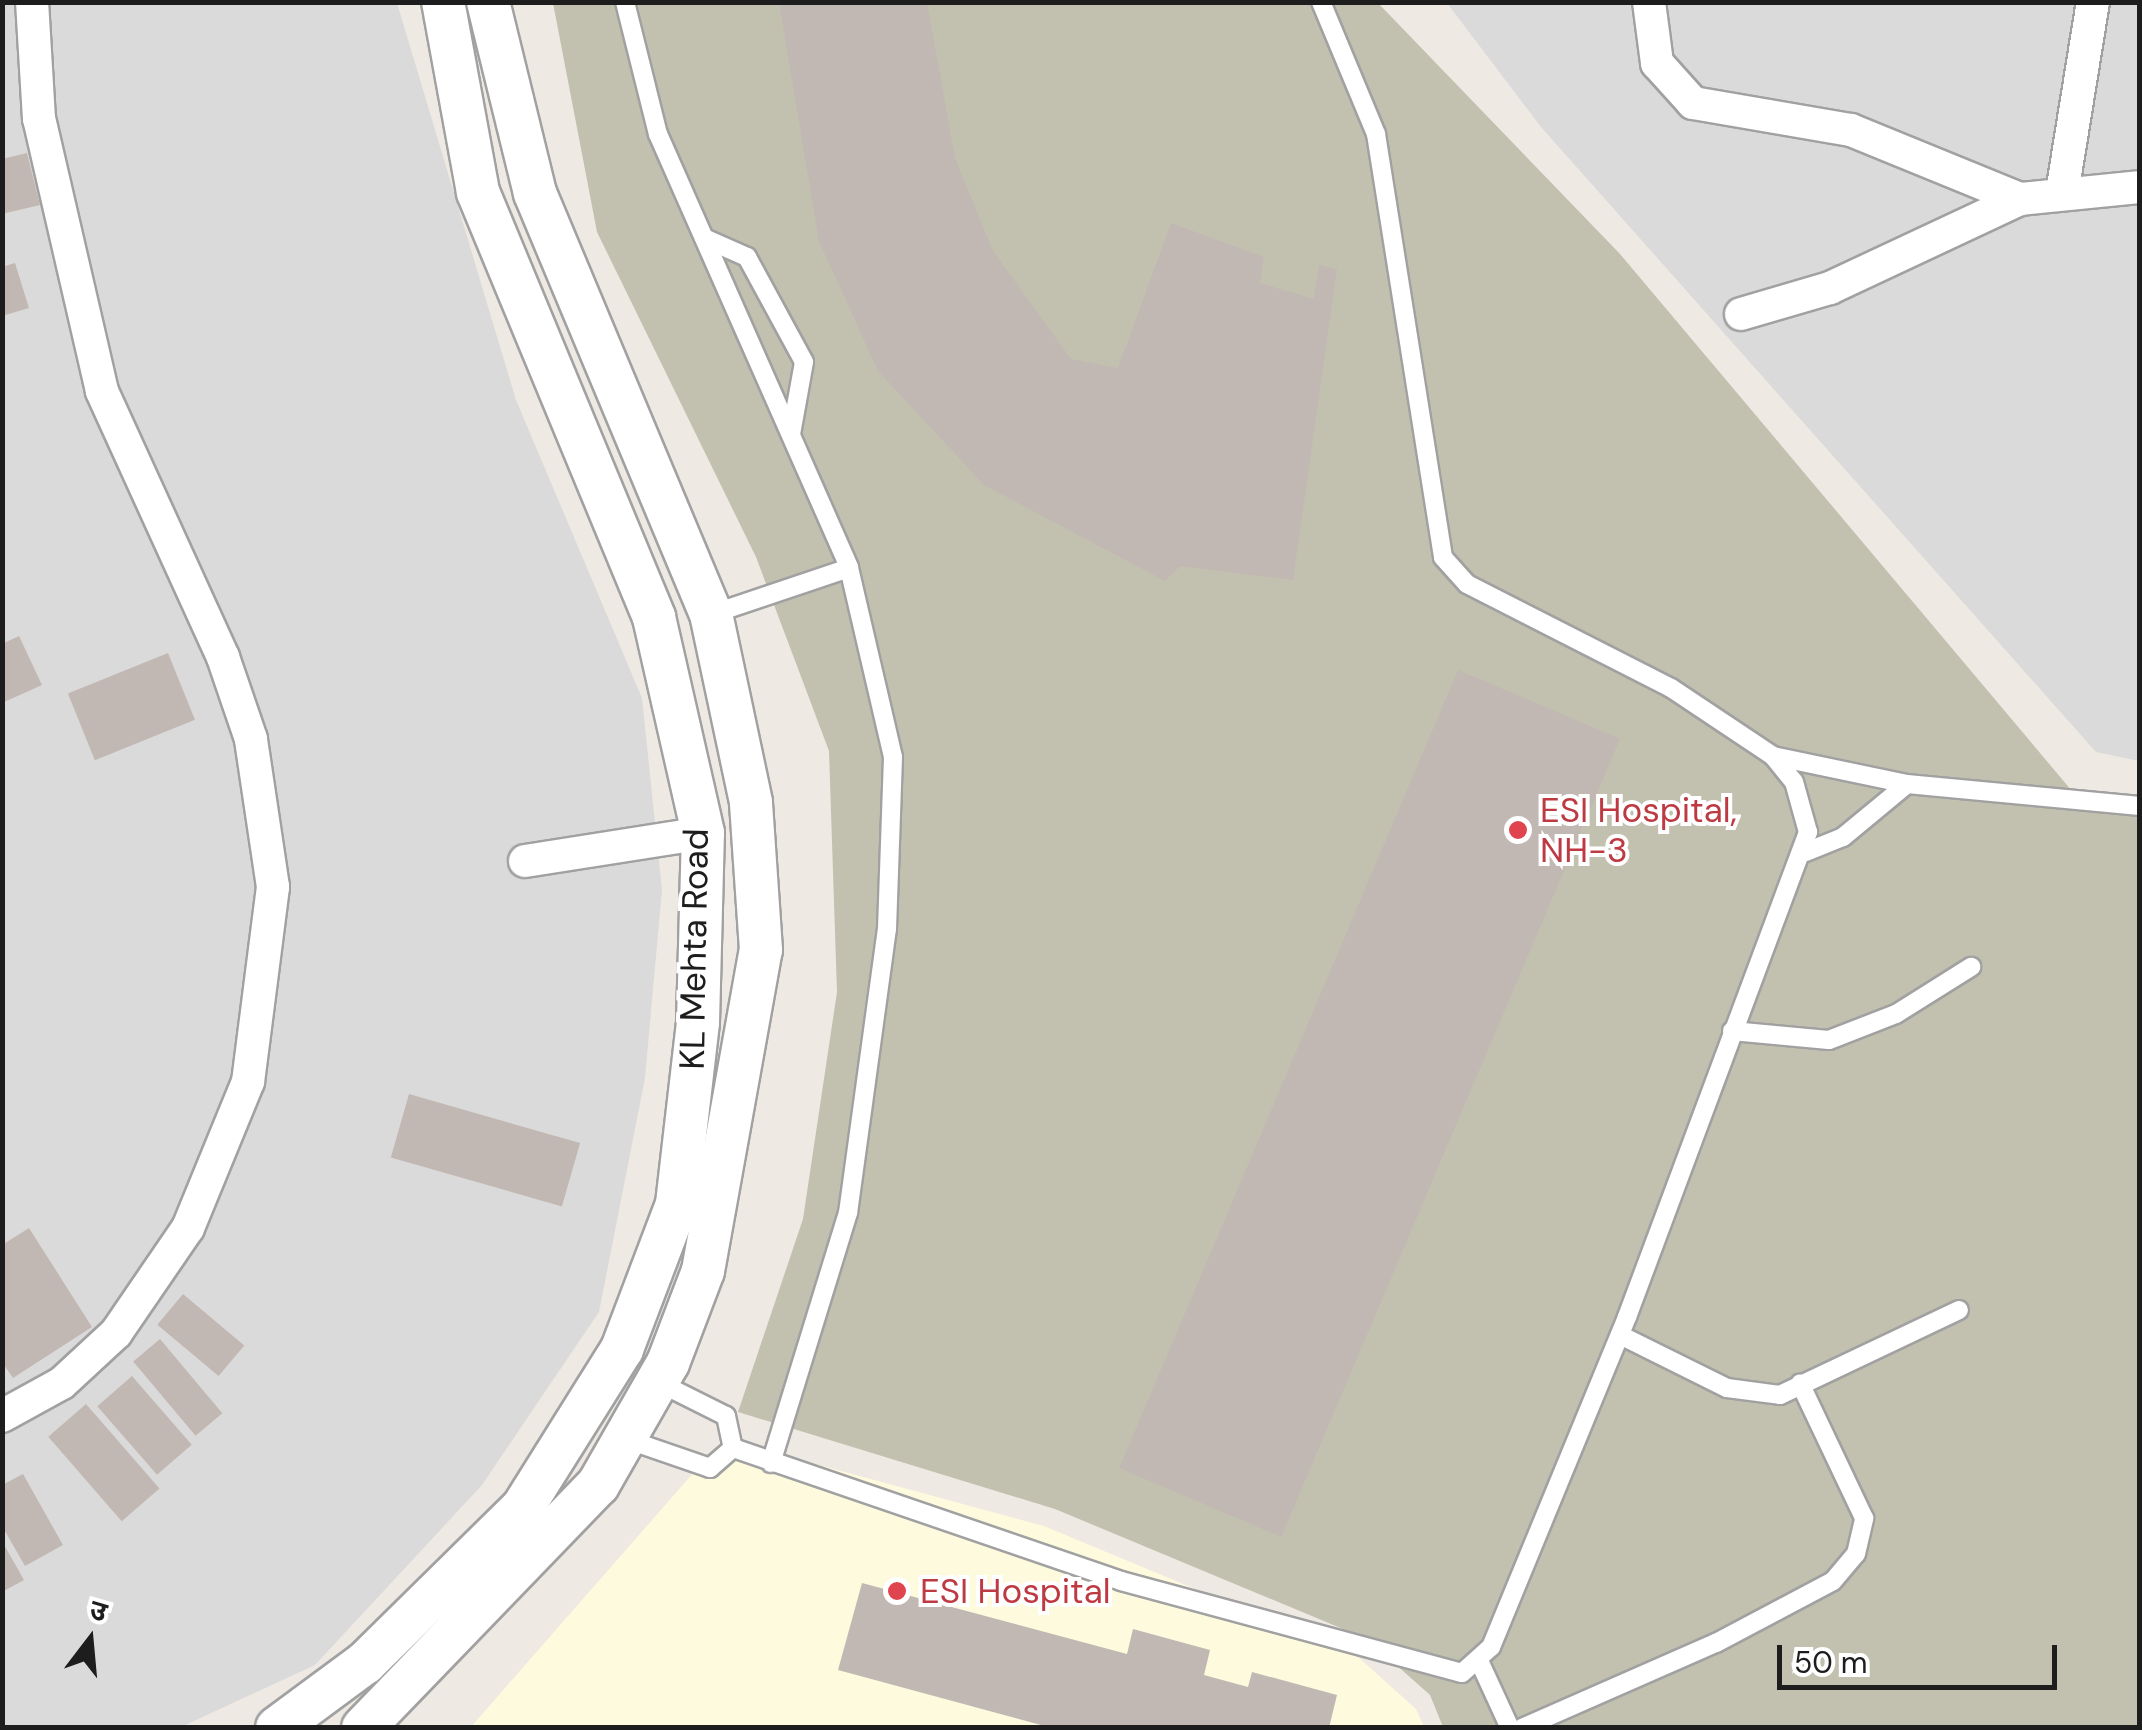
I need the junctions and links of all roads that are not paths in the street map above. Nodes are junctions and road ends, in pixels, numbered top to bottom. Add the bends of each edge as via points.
1 (32, 2) edge
2 (444, 2) edge
3 (488, 2) edge
4 (624, 2) edge
5 (1321, 2) edge
6 (1650, 2) edge
7 (2093, 2) edge
8 (2140, 187) edge
9 (2062, 193) junction
10 (2020, 199) junction
11 (704, 238) junction
12 (1741, 314) dead end
13 (792, 434) junction
14 (849, 568) junction
15 (711, 614) junction
16 (1773, 756) junction
17 (1907, 784) junction
18 (2140, 806) edge
19 (703, 833) junction
20 (1806, 852) junction
21 (525, 861) dead end
22 (1971, 966) dead end
23 (1732, 1031) junction
24 (1959, 1310) dead end
25 (1620, 1335) junction
26 (658, 1382) junction
27 (1800, 1383) junction
28 (2, 1416) edge
29 (626, 1438) junction
30 (733, 1448) junction
31 (771, 1464) junction
32 (1481, 1665) junction
33 (276, 1728) edge
34 (362, 1728) edge
35 (1510, 1728) edge
36 (1522, 1728) edge

1 - 28 street via 39,119 102,391 223,657 254,756 273,887 248,1082 188,1228 116,1333 62,1382
2 - 19 street, KL Mehta Road via 478,192 654,617
3 - 15 street, KL Mehta Road via 535,193
4 - 11 lane via 658,134
5 - 16 lane via 1380,154 1442,556 1467,584 1671,688
6 - 10 street via 1657,63 1693,103 1851,130
7 - 9 street
8 - 9 street
9 - 10 street
10 - 12 street via 1830,288
11 - 13 lane
11 - 13 lane via 747,257 804,362
13 - 14 lane
14 - 15 lane
14 - 31 lane via 893,757 887,929 848,1213
15 - 26 street, KL Mehta Road via 751,802 761,950 703,1271
16 - 17 lane
16 - 20 lane via 1798,794
17 - 18 lane
17 - 20 lane via 1844,837
19 - 21 street
19 - 33 street, KL Mehta Road via 698,1022 677,1204 622,1350 523,1507 365,1663
20 - 23 lane
22 - 23 lane via 1896,1014 1829,1040
23 - 25 lane
24 - 27 lane
25 - 27 lane via 1727,1388 1780,1395
25 - 32 lane
26 - 29 street, KL Mehta Road
26 - 30 lane via 726,1416
27 - 36 lane via 1864,1518 1856,1554 1833,1581 1716,1643
29 - 30 lane via 710,1468
29 - 34 street, KL Mehta Road via 586,1498
30 - 31 lane
31 - 32 lane via 1122,1581 1446,1674
32 - 35 lane

